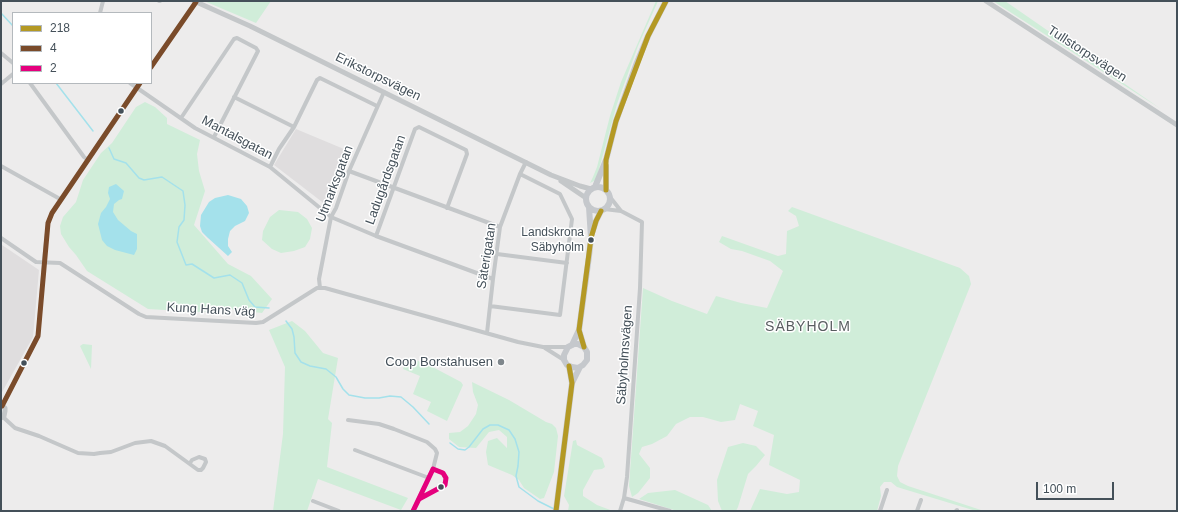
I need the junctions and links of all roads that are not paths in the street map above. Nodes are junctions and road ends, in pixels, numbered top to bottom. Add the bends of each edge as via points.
1 (103, 1) edge
2 (666, 1) edge
3 (986, 1) edge
4 (195, 2) edge
5 (100, 12) edge
6 (1, 53) edge
7 (12, 61) edge
8 (152, 66) edge
9 (12, 75) edge
10 (1, 84) edge
11 (31, 84) edge
12 (131, 84) edge
13 (139, 84) edge
14 (137, 88) junction
15 (384, 92) junction
16 (234, 97) junction
17 (377, 106) junction
18 (181, 118) junction
19 (1177, 125) edge
20 (294, 127) junction
21 (214, 137) junction
22 (88, 160) junction
23 (606, 160) junction
24 (526, 162) junction
25 (1, 166) edge
26 (270, 167) junction
27 (349, 170) junction
28 (520, 174) junction
29 (552, 175) junction
30 (394, 188) junction
31 (593, 188) junction
32 (606, 190) junction
33 (586, 198) junction
34 (610, 198) junction
35 (60, 200) junction
36 (589, 207) junction
37 (447, 208) junction
38 (603, 210) junction
39 (622, 211) junction
40 (330, 217) junction
41 (500, 227) junction
42 (376, 236) junction
43 (1, 238) edge
44 (591, 238) junction
45 (496, 254) junction
46 (44, 263) junction
47 (567, 263) junction
48 (493, 279) junction
49 (320, 288) junction
50 (490, 306) junction
51 (579, 330) junction
52 (487, 333) junction
53 (570, 346) junction
54 (543, 347) junction
55 (584, 347) junction
56 (564, 360) junction
57 (569, 366) junction
58 (580, 367) junction
59 (572, 383) junction
60 (2, 406) edge
61 (2, 417) edge
62 (348, 420) dead end
63 (355, 450) dead end
64 (190, 463) dead end
65 (433, 469) junction
66 (429, 478) junction
67 (887, 490) dead end
68 (624, 498) junction
69 (419, 499) junction
70 (921, 500) dead end
71 (313, 501) dead end
72 (339, 511) edge
73 (412, 511) edge
74 (556, 511) edge
75 (620, 511) edge
76 (670, 511) edge
77 (880, 511) edge
78 (917, 511) edge

1 - 5 street
2 - 23 main road via 648,36 627,90
3 - 19 street, Tullstorpsvägen
4 - 8 street
4 - 15 street, Erikstorpsvägen
6 - 7 street
9 - 10 street
11 - 22 street
12 - 14 street, Mantalsgatan
13 - 14 street
14 - 18 street, Mantalsgatan
14 - 22 street
15 - 17 street, Utmarksgatan
15 - 24 street, Erikstorpsvägen
16 - 18 street via 258,51 237,38
16 - 20 street
16 - 21 street
17 - 20 street via 320,78
17 - 27 street, Utmarksgatan
18 - 21 street, Mantalsgatan
20 - 26 street
21 - 26 street, Mantalsgatan
22 - 35 street
23 - 31 main road
23 - 32 main road
24 - 28 street, Säterigatan
24 - 29 street, Erikstorpsvägen
25 - 35 street
26 - 40 street, Mantalsgatan
27 - 30 street
27 - 40 street, Utmarksgatan via 336,208
28 - 41 street, Säterigatan
28 - 47 street via 560,194 563,199 573,223
29 - 31 street, Erikstorpsvägen via 580,186
29 - 33 street, Erikstorpsvägen
30 - 37 street
30 - 37 street, Ladugårdsgatan via 415,128 419,127 466,150 468,154
30 - 42 street, Ladugårdsgatan
31 - 32 main road via 601,187
31 - 33 main road via 587,193
32 - 34 main road
33 - 36 main road
34 - 38 main road
34 - 39 street, Säbyholmsvägen
35 - 46 street via 50,218
36 - 38 main road
36 - 44 main road
37 - 41 street
38 - 39 street, Säbyholmsvägen
38 - 44 main road via 596,220
39 - 68 street, Säbyholmsvägen via 642,222 640,288
40 - 42 street, Mantalsgatan
40 - 49 street, Utmarksgatan via 319,279
41 - 45 street, Säterigatan
42 - 48 street, Mantalsgatan
43 - 46 street, Kung Hans väg via 36,262
44 - 51 main road
45 - 47 street
45 - 48 street, Säterigatan
46 - 49 street, Kung Hans väg via 60,263 146,317 263,322
46 - 60 street via 37,339
47 - 50 street via 560,315
48 - 50 street, Säterigatan
49 - 52 street
50 - 52 street, Säterigatan
51 - 53 main road
51 - 55 main road
52 - 54 street
53 - 54 street
53 - 55 main road via 578,344
53 - 56 main road via 564,353
54 - 56 street
55 - 58 main road via 588,358
56 - 57 main road
57 - 58 main road
57 - 59 main road
58 - 59 main road
59 - 74 main road
60 - 61 street via 6,411
61 - 64 street via 15,428 78,453 111,452 136,443 151,442 165,446
62 - 65 street via 378,424 427,442 437,454
63 - 66 street
65 - 66 street
65 - 69 street via 444,475 445,485
66 - 69 street
67 - 77 street
68 - 75 street, Säbyholmsvägen
68 - 76 street
69 - 73 street
70 - 78 street
71 - 72 street

